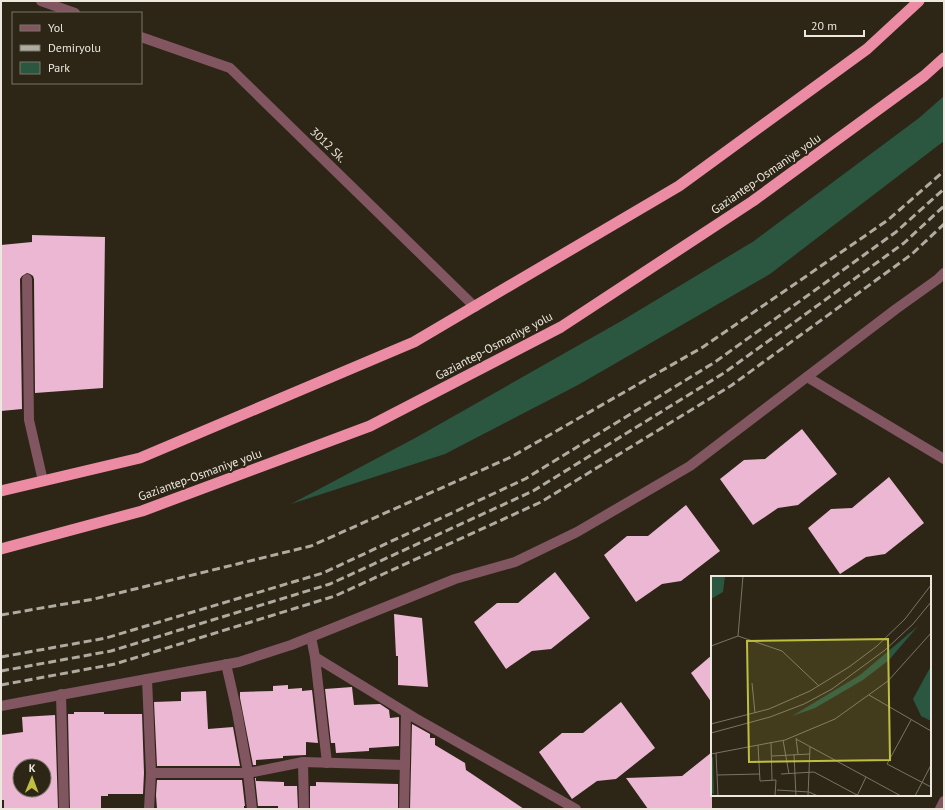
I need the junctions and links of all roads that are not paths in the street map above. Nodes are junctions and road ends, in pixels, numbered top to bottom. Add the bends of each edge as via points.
1 (41, 1) edge
2 (919, 1) edge
3 (72, 12) edge
4 (142, 37) edge
5 (944, 58) edge
6 (944, 272) edge
7 (27, 279) dead end
8 (475, 307) junction
9 (807, 377) junction
10 (944, 459) edge
11 (42, 481) junction
12 (1, 491) edge
13 (1, 549) edge
14 (311, 637) junction
15 (315, 657) junction
16 (226, 664) junction
17 (147, 679) junction
18 (61, 694) junction
19 (1, 706) edge
20 (406, 713) junction
21 (303, 762) junction
22 (327, 763) junction
23 (405, 765) junction
24 (151, 773) junction
25 (248, 773) junction
26 (944, 801) edge
27 (64, 809) edge
28 (149, 809) edge
29 (252, 809) edge
30 (304, 809) edge
31 (404, 809) edge
32 (576, 809) edge
33 (940, 809) edge

1 - 3 street
2 - 8 highway via 867,49 679,186
4 - 8 street, 3012 Sk. via 230,68
5 - 13 highway, Gaziantep-Osmaniye yolu via 924,76 753,201 561,327 370,426 142,510
6 - 9 street
7 - 11 street via 29,420
8 - 11 highway via 414,342 140,458
9 - 10 street
9 - 14 street via 690,466 577,532 515,562 456,578
11 - 12 highway
14 - 15 street
14 - 16 street via 239,662
15 - 20 street
15 - 22 street
16 - 17 street
16 - 25 street
17 - 18 street
17 - 24 street
18 - 19 street
18 - 27 street
20 - 23 street
20 - 32 street
21 - 22 street
21 - 25 street
21 - 30 street
22 - 23 street
23 - 31 street
24 - 25 street
24 - 28 street
25 - 29 street
26 - 33 street

